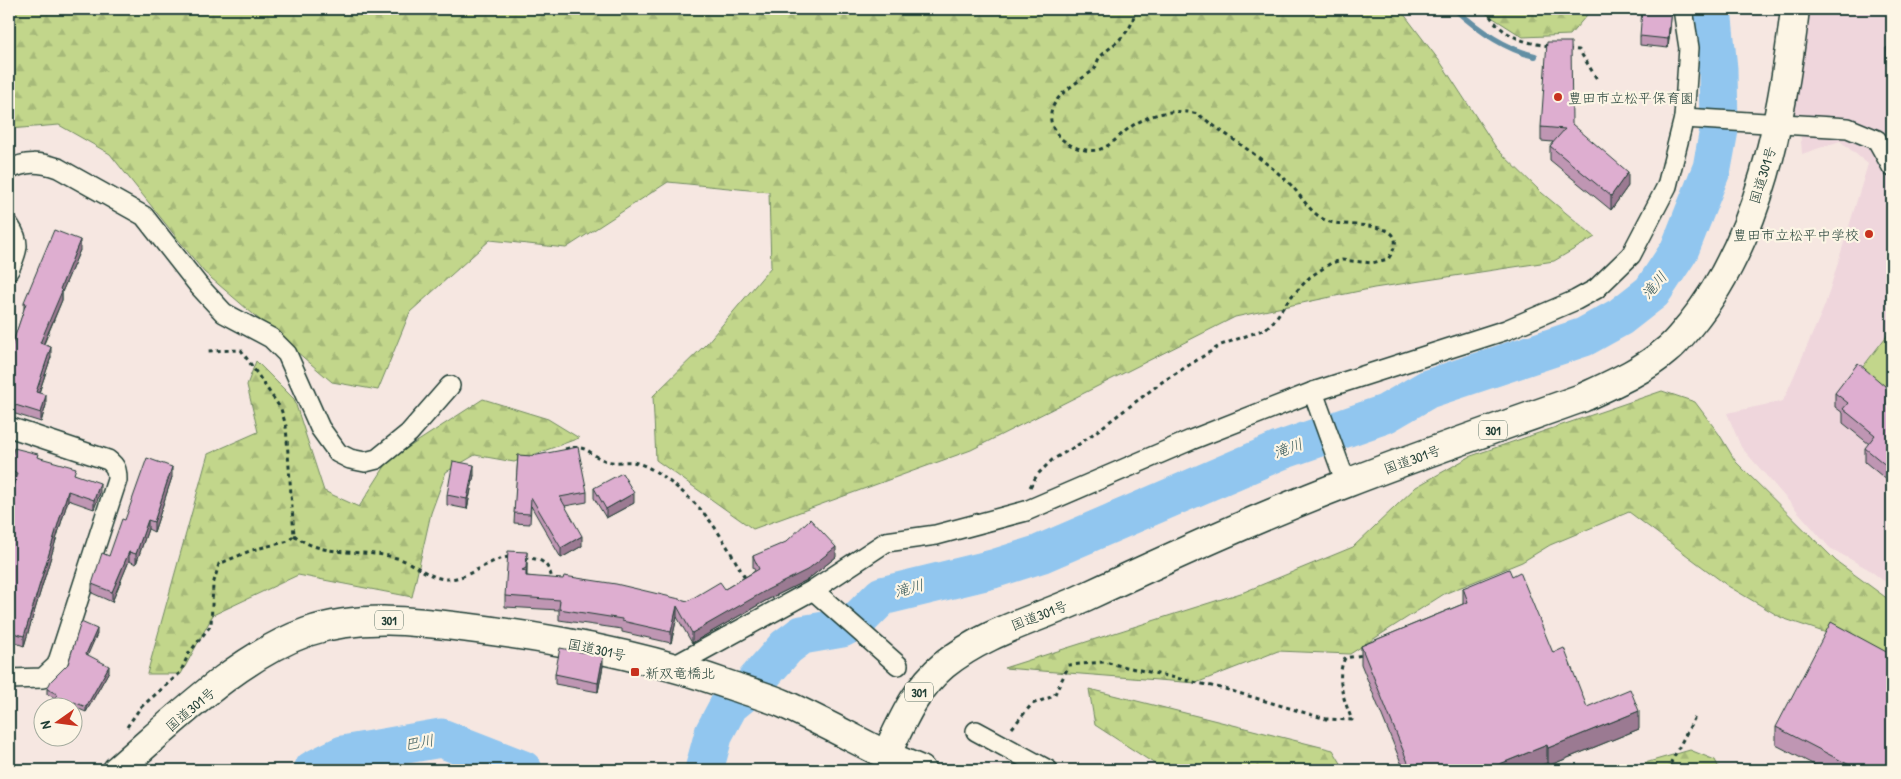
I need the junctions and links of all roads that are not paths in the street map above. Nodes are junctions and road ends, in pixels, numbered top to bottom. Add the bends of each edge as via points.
1 (1683, 9) edge
2 (1795, 9) edge
3 (1684, 118) junction
4 (1778, 125) junction
5 (1892, 167) edge
6 (9, 170) edge
7 (9, 225) edge
8 (9, 270) edge
9 (450, 386) dead end
10 (1313, 392) junction
11 (11, 434) edge
12 (1346, 483) junction
13 (819, 596) junction
14 (898, 665) dead end
15 (672, 667) junction
16 (9, 679) edge
17 (976, 731) dead end
18 (886, 755) junction
19 (117, 770) edge
20 (921, 770) edge
21 (1048, 770) edge

1 - 3 street via 1689,48
2 - 4 main road, 国道301号 / 301
3 - 4 street
3 - 10 street via 1667,186 1631,254 1596,288 1506,330
4 - 5 street via 1848,128 1863,133 1876,140
4 - 12 main road, 国道301号 / 301 via 1754,203 1720,283 1704,308 1668,350 1582,398
6 - 9 street via 20,163 58,168 144,216 224,313 271,338 287,354 320,428 338,453 350,459 365,462 377,459 409,433
7 - 8 street via 17,237 17,250
10 - 12 street
10 - 13 street via 1026,511 936,535 886,542
11 - 16 street via 108,460 115,465 117,480 57,665 43,678
12 - 18 main road, 国道301号 / 301 via 1188,549 1072,603 1010,625 972,646 945,664 925,683 908,707
13 - 14 street
13 - 15 street via 767,614
15 - 18 main road, 国道301号 / 301 via 782,704
15 - 19 main road, 国道301号 / 301 via 600,648 495,631 380,619 342,624 309,632 257,655
17 - 21 street
18 - 20 main road

